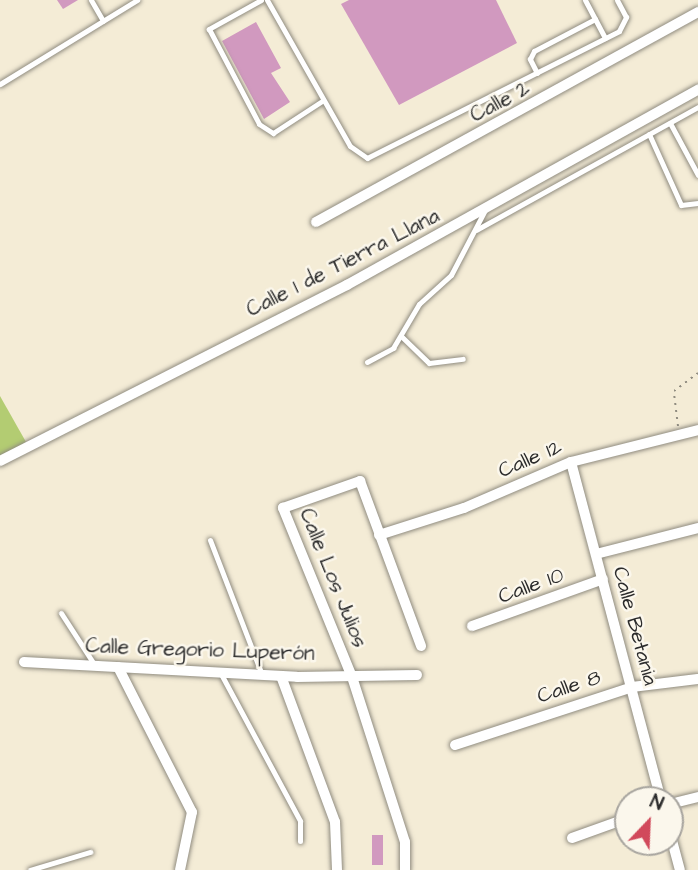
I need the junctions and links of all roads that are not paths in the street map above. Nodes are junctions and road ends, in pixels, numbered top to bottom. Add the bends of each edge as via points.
1 (91, 0) edge
2 (136, 0) edge
3 (261, 0) edge
4 (267, 0) edge
5 (585, 0) edge
6 (617, 0) edge
7 (698, 12) edge
8 (595, 19) junction
9 (103, 21) junction
10 (605, 38) junction
11 (537, 73) junction
12 (0, 84) edge
13 (698, 90) edge
14 (322, 101) junction
15 (698, 107) edge
16 (670, 123) junction
17 (649, 134) junction
18 (698, 175) edge
19 (698, 203) edge
20 (485, 210) junction
21 (316, 222) dead end
22 (476, 230) junction
23 (401, 336) junction
24 (463, 359) dead end
25 (366, 362) dead end
26 (698, 430) edge
27 (0, 461) edge
28 (571, 462) junction
29 (698, 528) edge
30 (379, 534) junction
31 (210, 540) dead end
32 (596, 554) junction
33 (603, 579) junction
34 (61, 613) dead end
35 (472, 626) dead end
36 (421, 646) dead end
37 (23, 662) dead end
38 (94, 664) junction
39 (118, 667) junction
40 (221, 674) junction
41 (262, 675) junction
42 (417, 675) dead end
43 (281, 676) junction
44 (352, 677) junction
45 (698, 679) edge
46 (632, 687) junction
47 (455, 745) dead end
48 (657, 786) edge
49 (614, 823) edge
50 (572, 838) dead end
51 (300, 841) dead end
52 (90, 852) dead end
53 (30, 870) edge
54 (180, 870) edge
55 (337, 870) edge
56 (405, 870) edge

1 - 9 lane
2 - 9 lane
3 - 14 lane via 209,29 259,124 273,133
4 - 14 lane
5 - 8 lane
6 - 10 lane via 625,23
7 - 21 street, Calle 2
8 - 10 lane
8 - 11 lane via 534,51 530,59
9 - 12 lane
10 - 11 lane
11 - 14 lane via 366,158 354,153
13 - 20 street, Calle 1 de Tierra Llana
15 - 16 lane
16 - 17 lane
16 - 18 lane
17 - 19 lane via 681,205
17 - 22 lane
20 - 22 lane
20 - 27 street, Calle 1 de Tierra Llana
22 - 23 lane via 451,275 419,304
23 - 24 lane via 429,363
23 - 25 lane
26 - 28 street, Calle 12
28 - 30 street, Calle 12 via 464,508
28 - 32 street, Calle Betania
29 - 32 street
30 - 36 street, Calle Los Julios
30 - 44 street, Calle Los Julios via 354,479 284,508
31 - 41 lane
32 - 33 street, Calle Betania
33 - 35 street, Calle 10
33 - 46 street, Calle Betania
34 - 38 lane
37 - 38 street, Calle Gregorio Luperón
38 - 39 street, Calle Gregorio Luperón
39 - 40 street, Calle Gregorio Luperón
39 - 54 street via 192,812
40 - 41 street, Calle Gregorio Luperón
40 - 51 lane via 300,821
41 - 43 street, Calle Gregorio Luperón
42 - 44 street, Calle Gregorio Luperón
43 - 44 street, Calle Gregorio Luperón
43 - 55 street via 335,822
44 - 56 street, Calle Los Julios via 405,842
45 - 46 street, Calle 8
46 - 47 street, Calle 8
46 - 48 street, Calle Betania
49 - 50 street
52 - 53 lane

